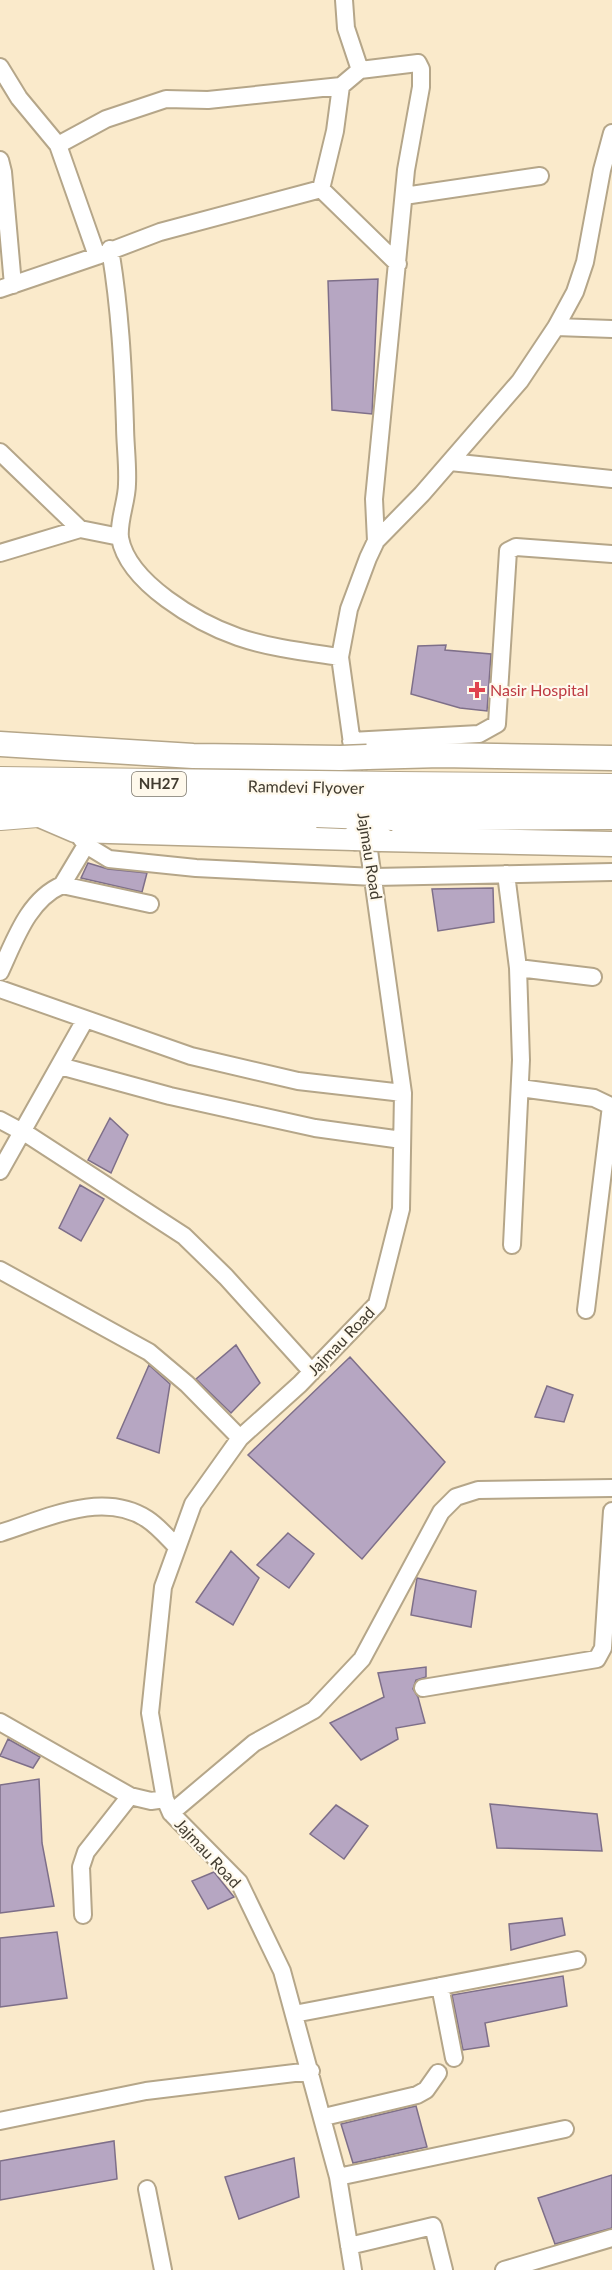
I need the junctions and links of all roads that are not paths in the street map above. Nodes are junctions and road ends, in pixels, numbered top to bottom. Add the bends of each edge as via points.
1 (344, 0) edge
2 (0, 67) edge
3 (360, 70) junction
4 (341, 86) junction
5 (612, 133) edge
6 (58, 145) junction
7 (0, 160) edge
8 (540, 176) dead end
9 (321, 189) junction
10 (404, 196) junction
11 (103, 252) junction
12 (398, 264) junction
13 (6, 287) edge
14 (556, 327) junction
15 (612, 329) edge
16 (0, 452) edge
17 (450, 462) junction
18 (612, 479) edge
19 (80, 529) junction
20 (120, 537) junction
21 (376, 541) junction
22 (0, 553) edge
23 (612, 554) edge
24 (340, 657) junction
25 (0, 744) edge
26 (353, 752) junction
27 (612, 756) edge
28 (0, 783) edge
29 (612, 790) edge
30 (317, 799) junction
31 (33, 811) junction
32 (612, 813) edge
33 (0, 814) edge
34 (80, 837) junction
35 (612, 844) edge
36 (612, 872) edge
37 (506, 874) junction
38 (374, 877) junction
39 (62, 885) junction
40 (150, 904) dead end
41 (518, 968) junction
42 (0, 972) edge
43 (593, 977) dead end
44 (0, 989) edge
45 (85, 1020) junction
46 (60, 1066) junction
47 (520, 1088) junction
48 (403, 1093) junction
49 (0, 1120) edge
50 (22, 1131) junction
51 (402, 1140) junction
52 (0, 1171) edge
53 (512, 1245) dead end
54 (0, 1270) edge
55 (586, 1310) dead end
56 (312, 1372) junction
57 (240, 1438) junction
58 (612, 1488) edge
59 (612, 1511) edge
60 (0, 1533) edge
61 (177, 1547) junction
62 (423, 1688) dead end
63 (0, 1722) edge
64 (130, 1796) junction
65 (168, 1806) junction
66 (83, 1915) dead end
67 (577, 1960) dead end
68 (440, 1986) junction
69 (294, 2014) junction
70 (454, 2058) dead end
71 (311, 2071) junction
72 (438, 2073) dead end
73 (324, 2117) junction
74 (0, 2121) edge
75 (565, 2129) dead end
76 (338, 2177) junction
77 (147, 2189) dead end
78 (612, 2238) edge
79 (349, 2246) junction
80 (163, 2270) edge
81 (353, 2270) edge
82 (444, 2270) edge
83 (504, 2270) edge

1 - 3 street via 346,28
2 - 6 street via 19,98
3 - 4 street
3 - 10 street via 412,62 421,69
4 - 6 street via 208,100 166,99 106,119
4 - 9 street
5 - 14 street, Jajmau Road via 585,262 575,292
6 - 11 street
7 - 13 street
8 - 10 street
9 - 11 street via 160,232
9 - 12 street
10 - 12 street
11 - 13 street
11 - 20 street via 120,306 124,369 128,485
12 - 21 street via 374,499
14 - 15 street
14 - 17 street, Jajmau Road via 520,381
16 - 19 street
17 - 18 street
17 - 21 street, Jajmau Road
19 - 20 street
19 - 22 street
20 - 24 street via 148,586 172,603 237,636
21 - 24 street, Jajmau Road via 349,609
23 - 26 street via 516,547 508,551 497,724 478,734
24 - 26 street, Jajmau Road
25 - 26 main road via 193,756
26 - 27 main road
26 - 38 street, Jajmau Road
28 - 30 highway, Ramdevi Flyover / NH27
29 - 30 highway, Ramdevi Flyover / NH27, bridge
30 - 31 highway, Ramdevi Flyover / NH27
30 - 32 highway, Ramdevi Flyover / NH27, bridge via 423,814
31 - 33 highway, NH27
31 - 34 main road
34 - 35 main road, bridge
34 - 38 street via 109,859 196,868
34 - 39 street
36 - 37 street
37 - 38 street
37 - 41 street
38 - 48 street, Jajmau Road
39 - 40 street
39 - 42 street via 42,896 18,933
41 - 43 street
41 - 47 street
44 - 45 street
45 - 46 street
45 - 48 street via 191,1056 298,1081
46 - 50 street
46 - 51 street via 315,1128
47 - 53 street
47 - 55 street via 594,1098 611,1106
48 - 51 street, Jajmau Road
49 - 50 street
50 - 52 street
50 - 56 street via 184,1236
51 - 56 street, Jajmau Road via 401,1209 377,1304
54 - 57 street via 149,1352 187,1383
56 - 57 street, Jajmau Road
57 - 61 street, Jajmau Road via 193,1504
58 - 65 street via 478,1490 456,1497 441,1512 362,1659 314,1710 254,1743
59 - 62 street via 603,1648 597,1659
60 - 61 street via 83,1508 106,1506 148,1519
61 - 65 street, Jajmau Road via 164,1587 150,1713
63 - 64 street
64 - 65 street
64 - 66 street via 86,1852 81,1867
65 - 69 street, Jajmau Road via 239,1882 282,1971
67 - 68 street
68 - 69 street
68 - 70 street
69 - 71 street, Jajmau Road
71 - 73 street, Jajmau Road
71 - 74 street via 146,2091
72 - 73 street via 426,2090 417,2095
73 - 76 street, Jajmau Road
75 - 76 street
76 - 79 street, Jajmau Road
77 - 80 street
78 - 83 street
79 - 81 street, Jajmau Road
79 - 82 street via 433,2226

